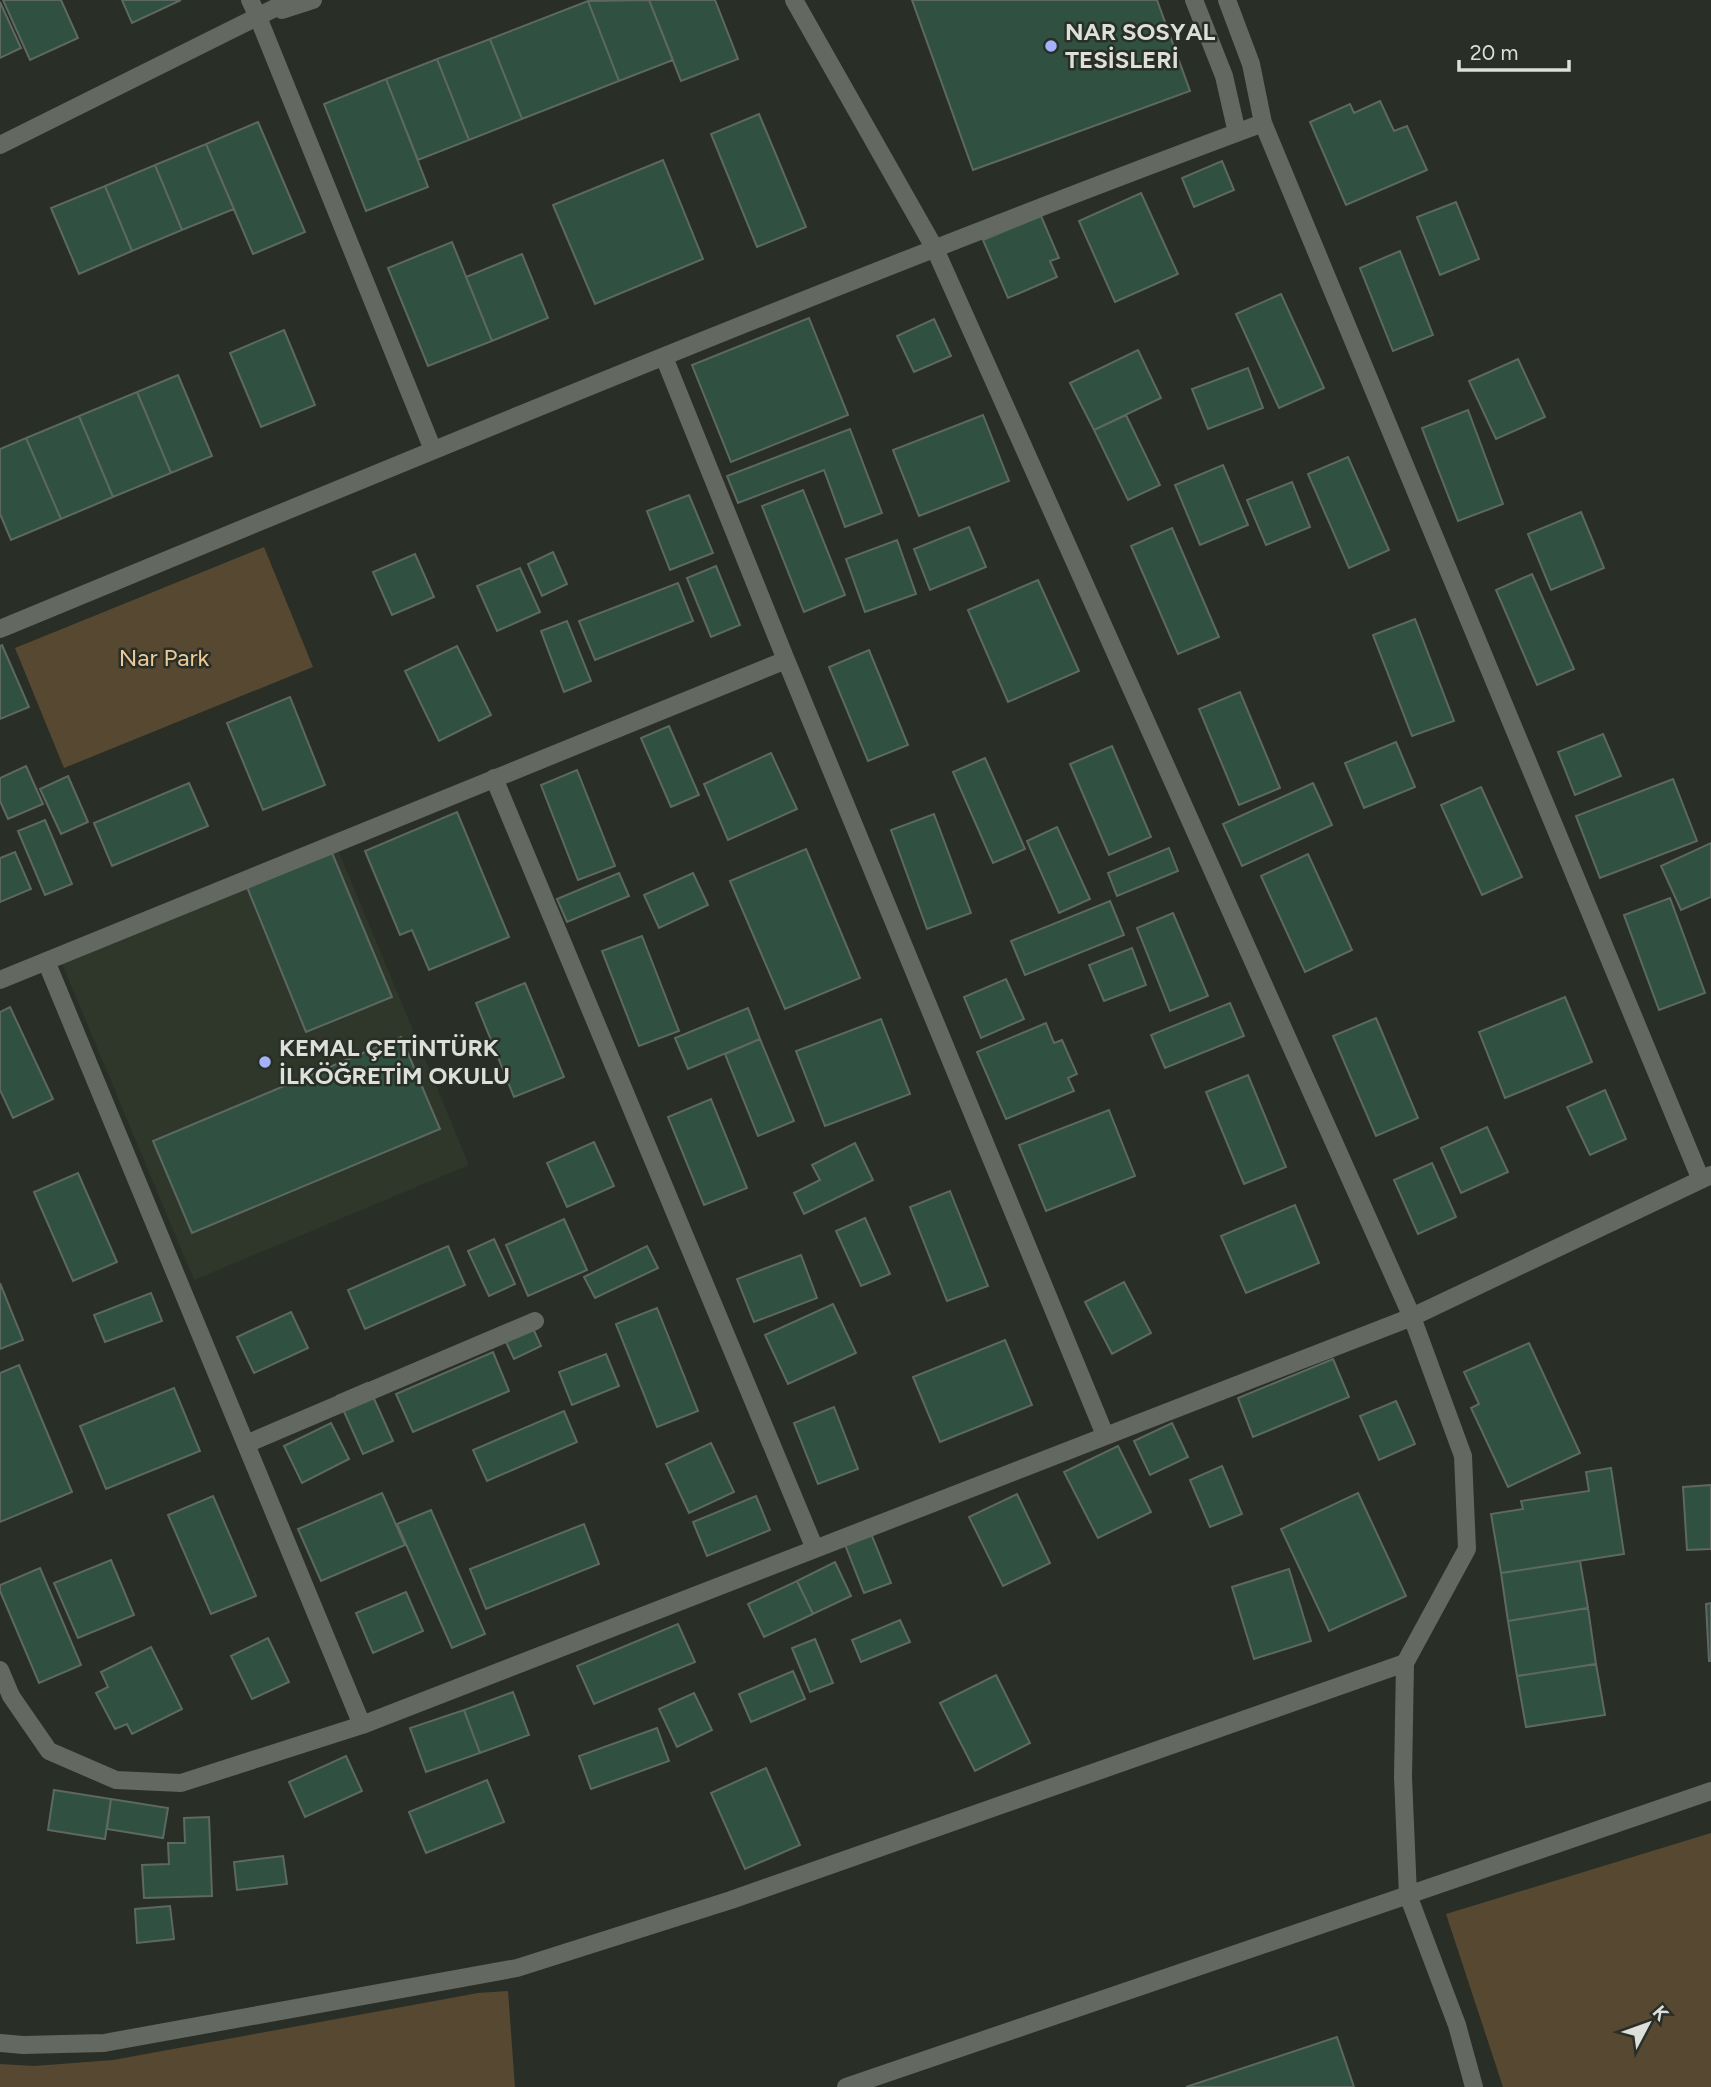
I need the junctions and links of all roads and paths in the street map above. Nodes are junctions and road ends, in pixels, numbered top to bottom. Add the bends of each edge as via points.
1 (250, 0) edge
2 (291, 0) edge
3 (313, 0) edge
4 (794, 0) edge
5 (1194, 0) edge
6 (1227, 0) edge
7 (258, 17) junction
8 (1263, 123) junction
9 (1237, 133) junction
10 (0, 145) edge
11 (935, 249) junction
12 (664, 357) junction
13 (433, 450) junction
14 (0, 629) edge
15 (786, 660) junction
16 (494, 778) junction
17 (46, 961) junction
18 (0, 980) edge
19 (1706, 1177) edge
20 (1412, 1317) junction
21 (535, 1321) dead end
22 (1105, 1435) junction
23 (246, 1444) junction
24 (815, 1549) junction
25 (1405, 1662) junction
26 (0, 1670) edge
27 (362, 1725) junction
28 (1711, 1791) edge
29 (1408, 1895) junction
30 (0, 2043) edge
31 (846, 2087) edge
32 (1474, 2087) edge

1 - 7 street
2 - 7 street
3 - 7 street
4 - 11 street
5 - 9 street via 1224,76
6 - 8 street via 1251,64
7 - 10 street
7 - 13 street
8 - 9 street
8 - 19 street
9 - 11 street
11 - 12 street
11 - 20 street
12 - 13 street
12 - 15 street
13 - 14 street
15 - 16 street
15 - 22 street
16 - 17 street
16 - 24 street
17 - 18 street
17 - 23 street
19 - 20 street
20 - 22 street
20 - 25 street via 1463,1456 1467,1549
21 - 23 street
22 - 24 street
23 - 27 street
24 - 27 street
25 - 29 street
25 - 30 street via 731,1900 517,1968 104,2043
26 - 27 street via 11,1696 49,1751 116,1780 181,1783
28 - 29 street
29 - 31 street
29 - 32 street via 1457,2025

